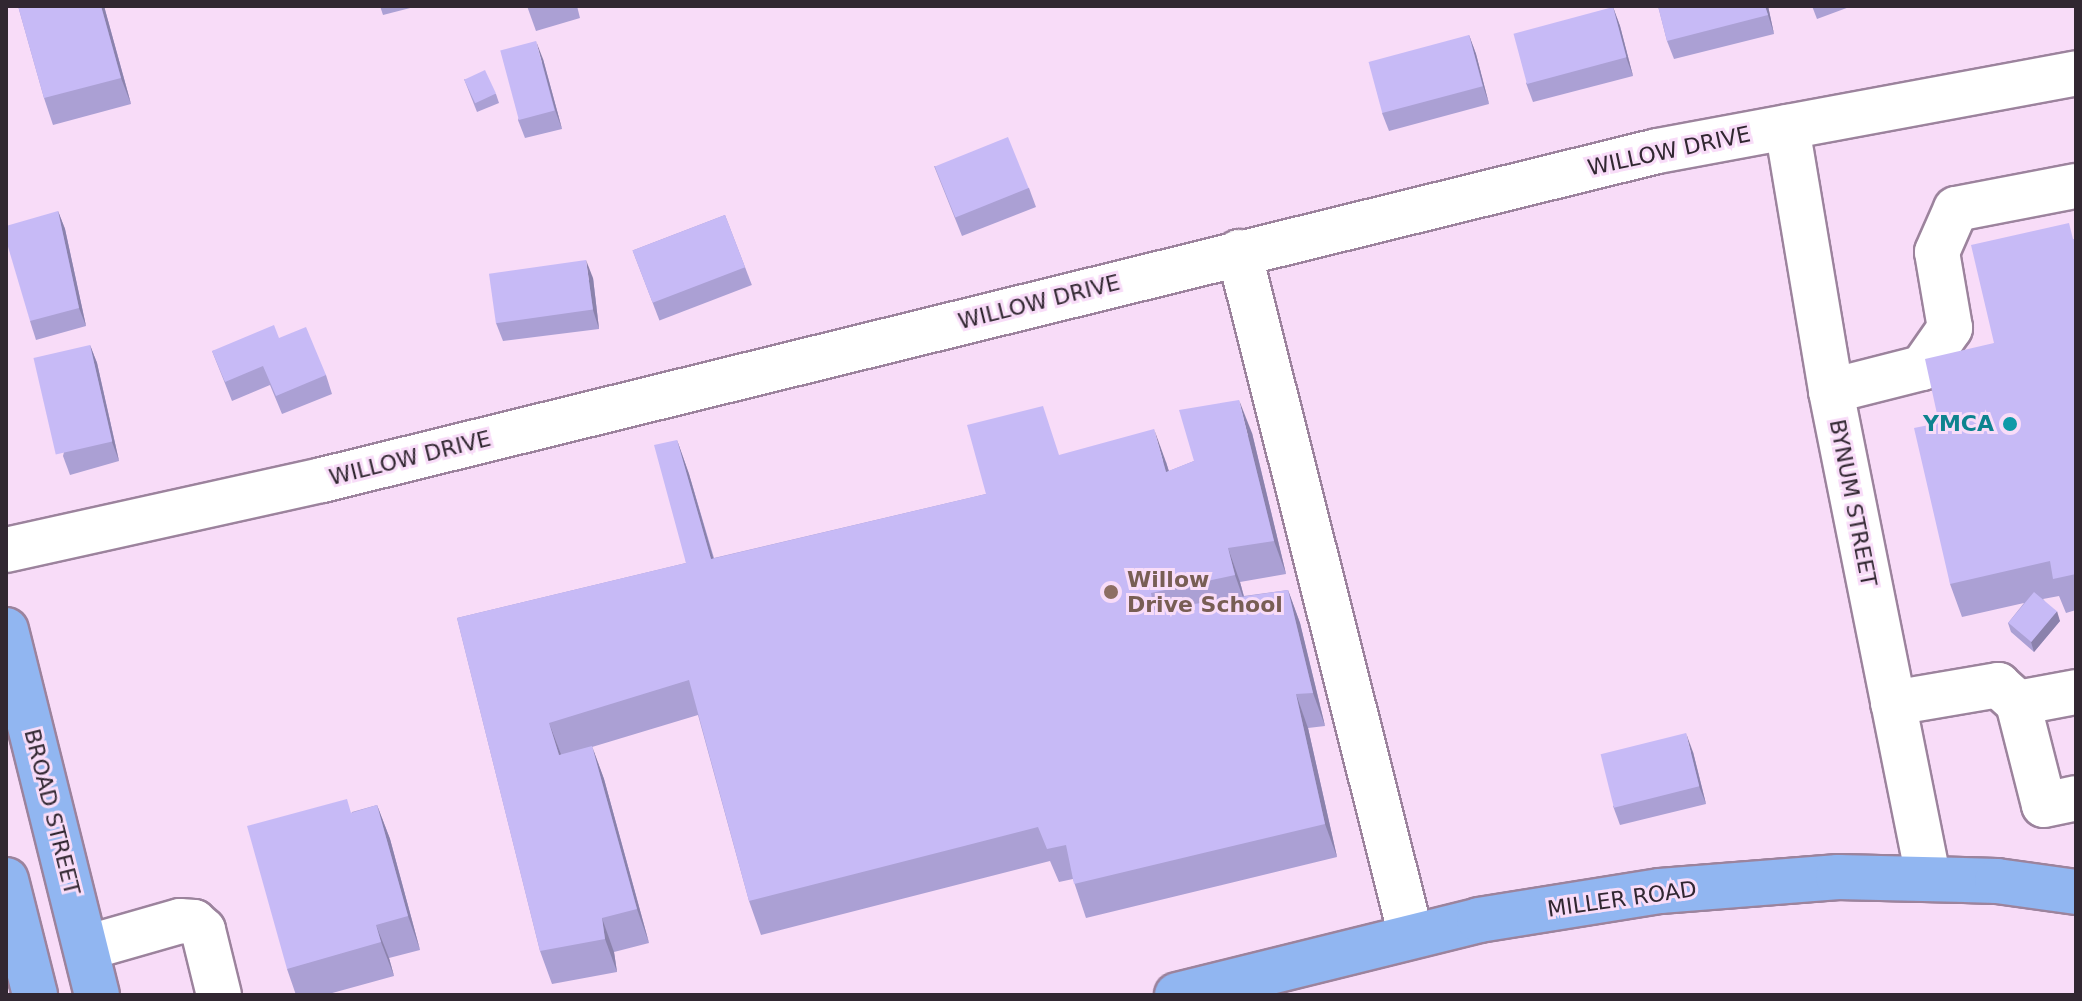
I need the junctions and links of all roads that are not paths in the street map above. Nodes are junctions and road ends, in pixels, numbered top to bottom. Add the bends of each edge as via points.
1 (2076, 73) edge
2 (1787, 127) junction
3 (2076, 186) edge
4 (1239, 252) junction
5 (1831, 391) junction
6 (6, 550) edge
7 (6, 630) edge
8 (2076, 692) edge
9 (1893, 703) junction
10 (2018, 703) junction
11 (2076, 798) edge
12 (1928, 878) junction
13 (6, 880) edge
14 (2076, 892) edge
15 (1411, 936) junction
16 (86, 948) junction
17 (35, 995) edge
18 (97, 995) edge
19 (219, 995) edge
20 (1177, 995) edge

1 - 2 street, WILLOW DRIVE
2 - 4 street, WILLOW DRIVE via 1657,151
2 - 5 street, BYNUM STREET
3 - 5 street via 1956,209 1937,252 1950,328 1922,368
4 - 6 street, WILLOW DRIVE via 322,480
4 - 15 street
5 - 9 street, BYNUM STREET
7 - 16 main road, BROAD STREET
8 - 10 street
9 - 10 street via 1998,685
9 - 12 street, BYNUM STREET
10 - 11 street via 2044,805
12 - 14 main road, MILLER ROAD
12 - 15 main road, MILLER ROAD via 1838,877 1660,891
13 - 17 main road
15 - 20 main road, MILLER ROAD
16 - 18 main road, BROAD STREET
16 - 19 street via 180,921 194,922 203,930

